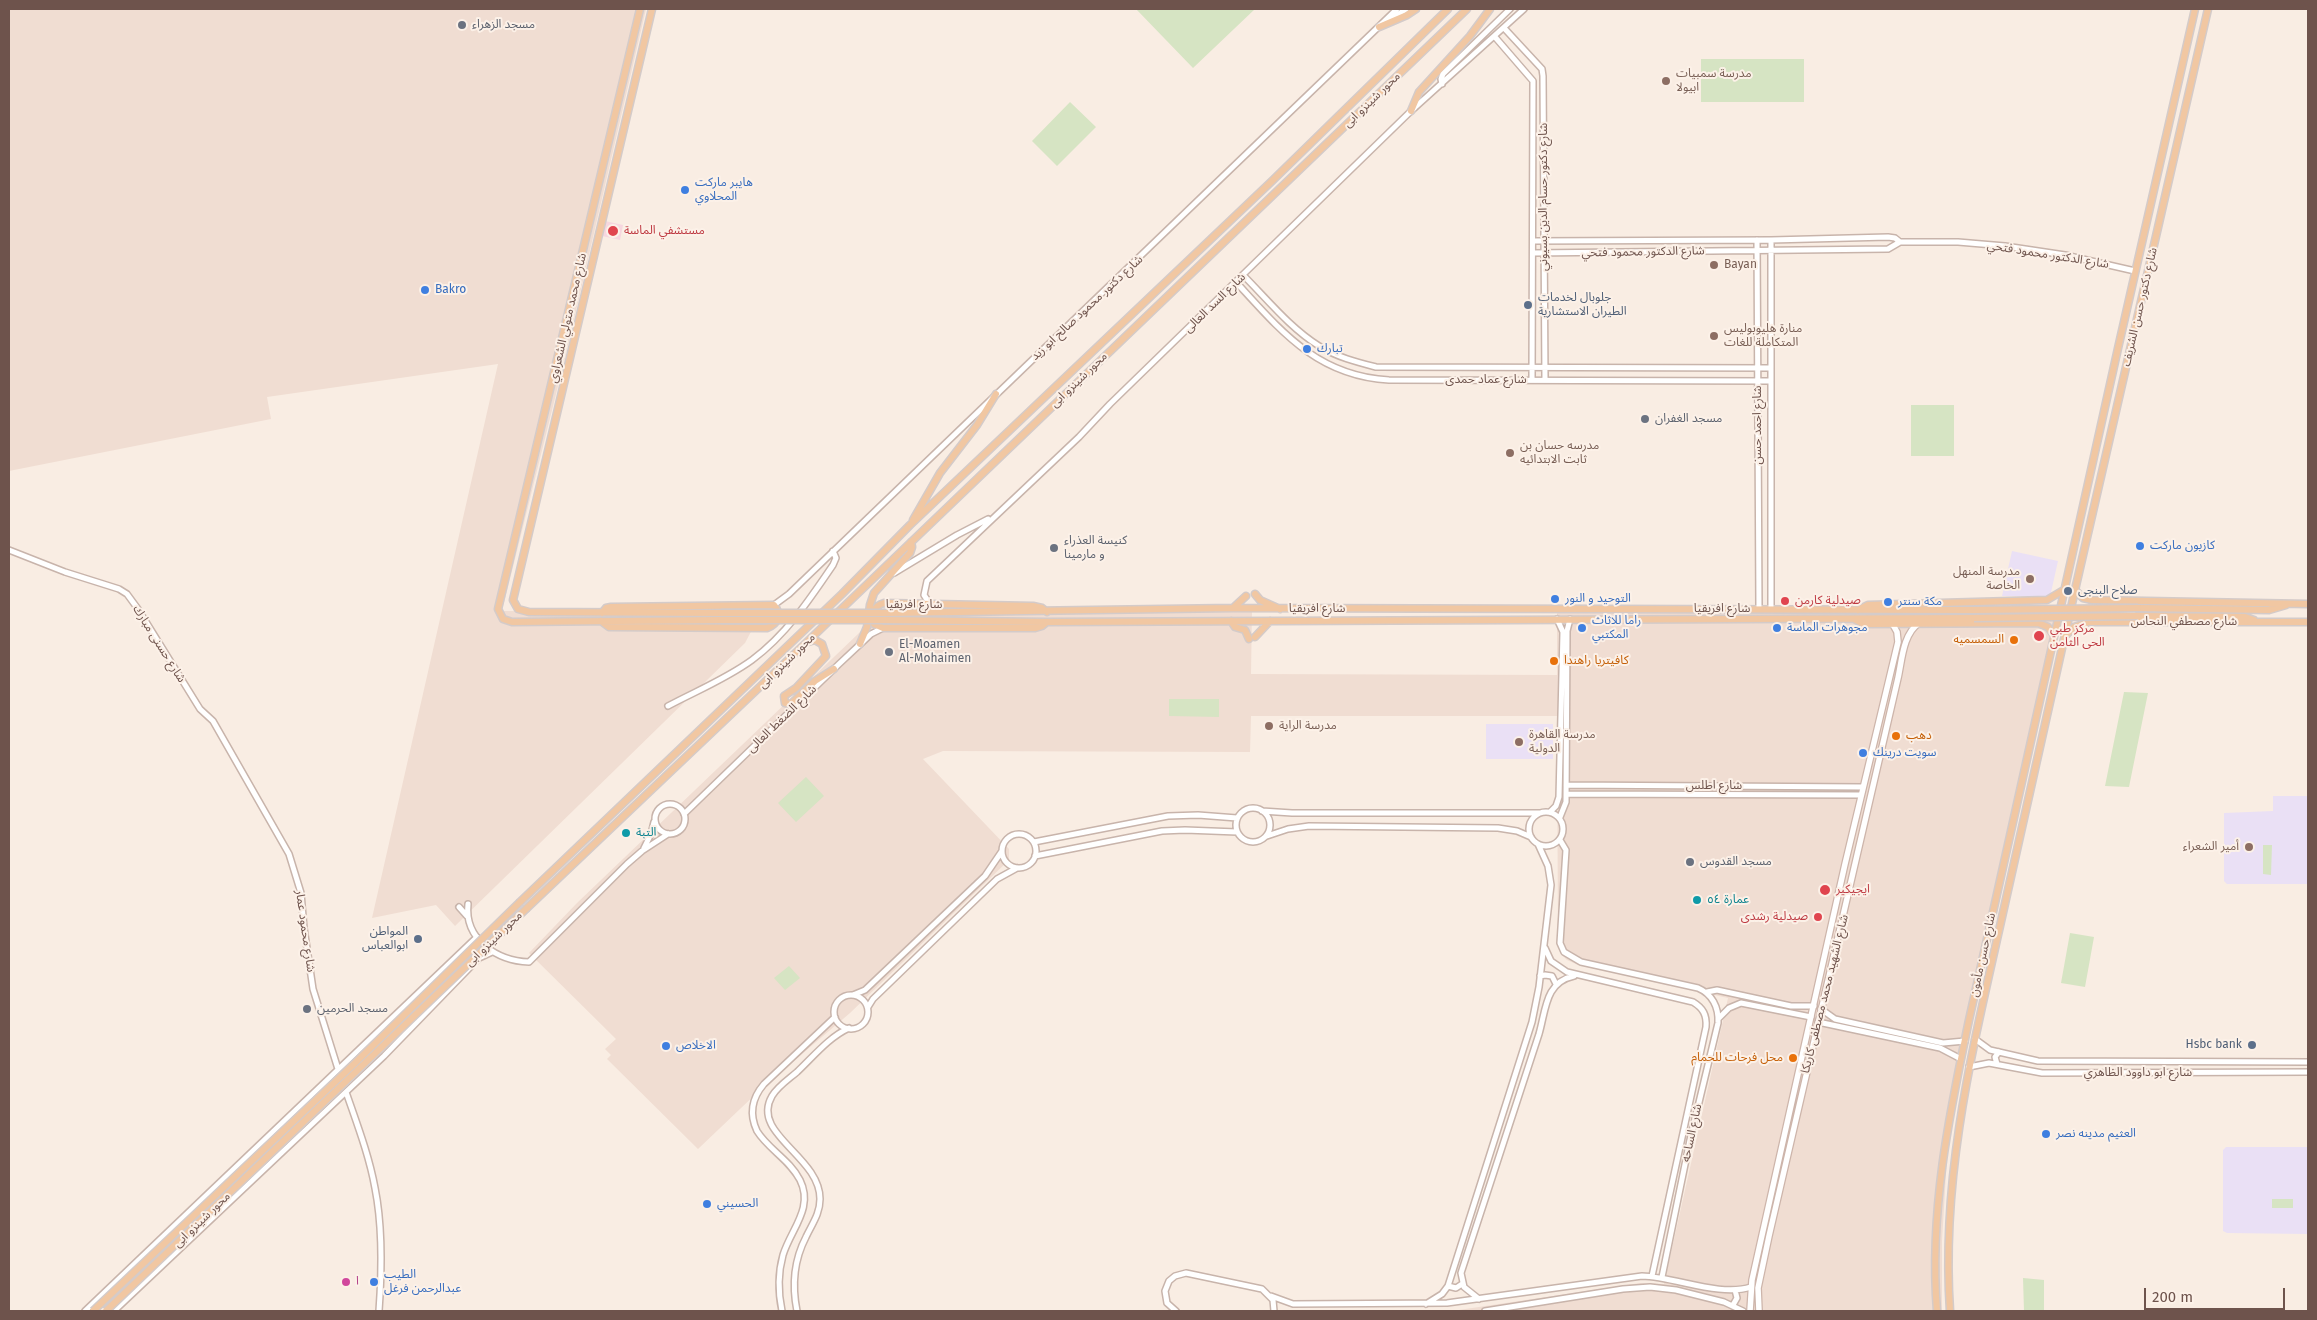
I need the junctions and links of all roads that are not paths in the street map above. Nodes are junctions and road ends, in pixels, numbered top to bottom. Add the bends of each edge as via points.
1 (640, 9) edge
2 (652, 9) edge
3 (1397, 9) edge
4 (1406, 9) edge
5 (1416, 9) edge
6 (1448, 9) edge
7 (1467, 9) edge
8 (1490, 9) edge
9 (1510, 9) edge
10 (1524, 9) edge
11 (2195, 9) edge
12 (2208, 9) edge
13 (1381, 25) junction
14 (1504, 28) junction
15 (1495, 37) junction
16 (1442, 84) junction
17 (1411, 110) junction
18 (2162, 155) junction
19 (2174, 158) junction
20 (2145, 227) junction
21 (2157, 229) junction
22 (1757, 240) junction
23 (1771, 240) junction
24 (1533, 241) junction
25 (1545, 241) junction
26 (1900, 242) junction
27 (1757, 251) junction
28 (1771, 251) junction
29 (583, 252) junction
30 (1533, 253) junction
31 (1545, 253) junction
32 (594, 254) junction
33 (579, 265) junction
34 (592, 267) junction
35 (2135, 270) junction
36 (1243, 275) junction
37 (1236, 282) junction
38 (1532, 368) junction
39 (1545, 368) junction
40 (1758, 368) junction
41 (1771, 368) junction
42 (1532, 380) junction
43 (1545, 380) junction
44 (1758, 381) junction
45 (1771, 381) junction
46 (996, 394) junction
47 (991, 518) junction
48 (910, 526) junction
49 (911, 542) junction
50 (9, 550) edge
51 (833, 551) junction
52 (887, 578) junction
53 (2075, 590) junction
54 (2062, 592) junction
55 (1255, 594) dead end
56 (1246, 596) dead end
57 (2105, 600) junction
58 (2027, 601) junction
59 (2060, 603) junction
60 (930, 604) junction
61 (2071, 604) junction
62 (2289, 604) junction
63 (2308, 604) edge
64 (774, 605) junction
65 (1234, 608) junction
66 (1281, 609) junction
67 (1758, 609) junction
68 (1770, 609) junction
69 (1858, 610) junction
70 (1048, 612) junction
71 (2138, 612) junction
72 (602, 613) junction
73 (1853, 618) junction
74 (1557, 619) junction
75 (1570, 619) junction
76 (2056, 619) junction
77 (601, 621) junction
78 (1231, 621) junction
79 (1270, 621) junction
80 (2068, 621) junction
81 (1047, 622) junction
82 (2101, 622) junction
83 (2258, 622) junction
84 (2308, 622) edge
85 (1892, 623) junction
86 (1919, 623) junction
87 (2026, 623) junction
88 (882, 628) junction
89 (1565, 633) junction
90 (2053, 634) junction
91 (1898, 635) junction
92 (2065, 636) junction
93 (1908, 637) junction
94 (807, 642) junction
95 (860, 644) junction
96 (834, 669) junction
97 (668, 706) dead end
98 (213, 721) joint
99 (1566, 785) junction
100 (1863, 787) junction
101 (1566, 794) junction
102 (1861, 795) junction
103 (1262, 810) junction
104 (1550, 812) junction
105 (1540, 813) junction
106 (684, 814) junction
107 (1560, 817) junction
108 (1237, 818) junction
109 (655, 820) junction
110 (1237, 832) junction
111 (668, 834) junction
112 (1267, 836) junction
113 (1531, 838) junction
114 (1560, 840) junction
115 (1034, 842) junction
116 (1538, 844) junction
117 (642, 851) junction
118 (1002, 851) junction
119 (1035, 856) junction
120 (1017, 868) junction
121 (1841, 883) junction
122 (1851, 885) junction
123 (1838, 896) junction
124 (1848, 898) junction
125 (468, 904) dead end
126 (459, 907) dead end
127 (469, 918) junction
128 (477, 937) junction
129 (1544, 945) junction
130 (492, 952) junction
131 (454, 961) junction
132 (465, 973) junction
133 (1576, 975) junction
134 (1540, 976) junction
135 (1556, 984) junction
136 (1707, 992) junction
137 (853, 995) junction
138 (1814, 1006) junction
139 (1797, 1007) junction
140 (868, 1008) junction
141 (1821, 1010) junction
142 (1794, 1014) junction
143 (835, 1017) junction
144 (1811, 1017) junction
145 (1718, 1019) junction
146 (1818, 1022) junction
147 (1834, 1022) junction
148 (849, 1028) junction
149 (1975, 1038) junction
150 (1965, 1040) junction
151 (1947, 1047) junction
152 (1999, 1052) junction
153 (1961, 1059) junction
154 (2120, 1062) junction
155 (2308, 1062) edge
156 (1998, 1064) junction
157 (1969, 1067) junction
158 (338, 1069) junction
159 (2308, 1072) edge
160 (2120, 1073) junction
161 (346, 1092) junction
162 (1680, 1138) junction
163 (1690, 1140) junction
164 (1678, 1150) junction
165 (1688, 1152) junction
166 (186, 1216) junction
167 (202, 1228) junction
168 (165, 1236) junction
169 (179, 1250) junction
170 (1654, 1267) junction
171 (1664, 1269) junction
172 (1652, 1276) junction
173 (1662, 1277) junction
174 (1462, 1284) junction
175 (1448, 1286) junction
176 (1750, 1287) junction
177 (1735, 1290) junction
178 (1271, 1296) junction
179 (1479, 1299) junction
180 (1167, 1303) junction
181 (1426, 1304) junction
182 (1733, 1305) junction
183 (85, 1311) edge
184 (94, 1311) edge
185 (106, 1311) edge
186 (114, 1311) edge
187 (379, 1311) edge
188 (782, 1311) edge
189 (797, 1311) edge
190 (1166, 1311) edge
191 (1176, 1311) edge
192 (1274, 1311) edge
193 (1485, 1311) edge
194 (1743, 1311) edge
195 (1750, 1311) edge
196 (1758, 1311) edge
197 (1937, 1311) edge
198 (1950, 1311) edge

1 - 29 main road, شارع محمد متولي الشعراوي
2 - 32 main road, شارع محمد متولي الشعراوي
3 - 13 street, شارع دكتور محمود صالح ابو زيد
4 - 13 street
5 - 13 main road
6 - 48 main road, محور شينزو ابى
7 - 49 main road, محور شينزو ابى
8 - 17 main road via 1419,92
9 - 16 street via 1443,74
10 - 14 street, شارع السد العالى
11 - 18 main road, شارع دكتور حسن الشريف
12 - 19 main road, شارع دكتور حسن الشريف
13 - 46 street, شارع دكتور محمود صالح ابو زيد
14 - 15 street, شارع السد العالى
14 - 25 street, شارع دكتور حسام الدين بسيوني via 1542,69 1544,76
15 - 16 street, شارع السد العالى
15 - 24 street, شارع دكتور حسام الدين بسيوني via 1533,81
16 - 17 street, شارع السد العالى
17 - 36 street, شارع السد العالى
18 - 19 main road
18 - 20 main road, شارع دكتور حسن الشريف
19 - 21 main road, شارع دكتور حسن الشريف
20 - 21 main road
20 - 35 main road, شارع دكتور حسن الشريف
21 - 53 main road, شارع دكتور حسن الشريف
22 - 23 street, شارع الدكتور محمود فتحي
22 - 25 street, شارع الدكتور محمود فتحي
22 - 27 street, شارع احمد حسن
23 - 26 street, شارع الدكتور محمود فتحي via 1896,238
23 - 28 street, شارع احمد حسن
24 - 25 street, شارع الدكتور محمود فتحي
24 - 30 street, شارع دكتور حسام الدين بسيوني
25 - 31 street, شارع دكتور حسام الدين بسيوني
26 - 28 street, شارع الدكتور محمود فتحي via 1888,249
26 - 35 street, شارع الدكتور محمود فتحي via 2005,246
27 - 28 street, شارع الدكتور محمود فتحي
27 - 31 street, شارع الدكتور محمود فتحي
27 - 40 street, شارع احمد حسن
28 - 41 street, شارع احمد حسن
29 - 32 main road via 589,256
29 - 33 main road, شارع محمد متولي الشعراوي
30 - 31 street, شارع الدكتور محمود فتحي
30 - 38 street, شارع دكتور حسام الدين بسيوني
31 - 39 street, شارع دكتور حسام الدين بسيوني
32 - 34 main road, شارع محمد متولي الشعراوي
33 - 34 main road
33 - 77 main road, شارع محمد متولي الشعراوي via 499,604 501,616 509,622
34 - 72 main road, شارع محمد متولي الشعراوي via 514,589 515,605 523,611
35 - 54 main road, شارع دكتور حسن الشريف
36 - 37 street, شارع السد العالى
36 - 38 street, شارع عماد حمدى via 1317,345 1348,360 1389,368
37 - 42 street, شارع عماد حمدى via 1294,343 1320,361 1347,373 1388,380
37 - 47 street, شارع السد العالى
38 - 39 street, شارع عماد حمدى
38 - 42 street, شارع دكتور حسام الدين بسيوني
39 - 40 street, شارع عماد حمدى
39 - 43 street, شارع دكتور حسام الدين بسيوني
40 - 41 street, شارع عماد حمدى
40 - 44 street, شارع احمد حسن
41 - 45 street, شارع احمد حسن
42 - 43 street, شارع عماد حمدى
43 - 44 street, شارع عماد حمدى
44 - 45 street, شارع عماد حمدى
44 - 67 street, شارع احمد حسن
45 - 68 street, شارع احمد حسن
46 - 48 main road via 940,473
46 - 51 street, شارع دكتور محمود صالح ابو زيد
47 - 52 street
47 - 60 street, شارع السد العالى via 927,581 924,594
48 - 184 main road, محور شينزو ابى, bridge
49 - 52 main road via 910,553
49 - 94 main road, محور شينزو ابى
50 - 98 street, شارع حسنى مبارك via 126,594 200,709
51 - 64 street, شارع دكتور محمود صالح ابو زيد
51 - 97 street via 836,558 833,564 801,610 769,647 733,673
52 - 95 main road via 872,597 867,627
53 - 57 main road, شارع مصطفي النحاس via 2086,599
53 - 61 main road, شارع دكتور حسن الشريف
54 - 58 main road, شارع افريقيا via 2047,600
54 - 59 main road, شارع دكتور حسن الشريف
55 - 66 main road via 1262,601
56 - 65 main road
57 - 62 main road, شارع مصطفي النحاس
57 - 82 main road via 2096,608 2096,616
58 - 69 main road, شارع افريقيا via 1865,605
58 - 87 main road via 2033,606 2034,614
59 - 61 main road
59 - 76 main road, شارع حسن مأمون
60 - 70 main road, شارع افريقيا via 1033,606
60 - 88 main road, شارع افريقيا via 879,605 872,619 877,627
61 - 80 main road, شارع حسن مأمون
62 - 63 main road, شارع مصطفي النحاس
62 - 71 main road via 2269,610
64 - 72 main road via 613,607
64 - 77 main road via 778,620 768,628 612,627
65 - 66 main road, شارع افريقيا
65 - 70 main road, شارع افريقيا
66 - 67 main road, شارع افريقيا
67 - 68 main road, شارع افريقيا
68 - 69 main road, شارع افريقيا
69 - 71 main road, bridge
70 - 72 main road, bridge
71 - 73 main road, bridge via 1974,618
71 - 83 main road via 2245,618
73 - 75 main road, شارع افريقيا
73 - 85 main road, شارع افريقيا via 1864,624
74 - 75 main road, شارع افريقيا
74 - 79 main road, شارع افريقيا
74 - 89 street
75 - 89 street
76 - 80 main road via 2063,617
76 - 90 main road, شارع حسن مأمون
77 - 81 main road, bridge
78 - 79 main road, شارع افريقيا
78 - 79 main road via 1252,638
78 - 81 main road, شارع افريقيا
80 - 92 main road, شارع حسن مأمون
81 - 88 main road, شارع افريقيا via 1035,628
82 - 83 main road, شارع مصطفي النحاس
82 - 92 main road, شارع مصطفي النحاس via 2077,625
83 - 84 main road, شارع مصطفي النحاس
85 - 86 main road, شارع افريقيا
85 - 91 main road
86 - 87 main road, شارع افريقيا
86 - 93 main road, شارع الشهيد محمد مصطفى كاريكا
87 - 90 main road, شارع افريقيا via 2043,624
88 - 95 street, شارع الضغط العالى
89 - 99 street
89 - 104 street via 1559,797
90 - 150 main road, شارع حسن مأمون
91 - 93 main road
91 - 100 main road, شارع الشهيد محمد مصطفى كاريكا
92 - 149 main road, شارع حسن مأمون
93 - 122 main road, شارع الشهيد محمد مصطفى كاريكا
94 - 96 main road via 815,640 822,644 825,658 784,696 785,703 791,704 815,681
94 - 185 main road, محور شينزو ابى, bridge
95 - 96 street, شارع الضغط العالى
96 - 106 street, شارع الضغط العالى
98 - 158 street, شارع محمود عمار via 289,854 301,893 313,989
99 - 100 street, شارع اطلس
99 - 101 street
100 - 102 main road, شارع الشهيد محمد مصطفى كاريكا
101 - 102 street, شارع اطلس
101 - 107 street via 1566,806
102 - 121 main road, شارع الشهيد محمد مصطفى كاريكا
103 - 105 street via 1292,813
103 - 108 street via 1248,808
103 - 112 street via 1270,822
104 - 105 street
104 - 107 street
105 - 113 street via 1530,823
106 - 109 street via 675,805 666,805 658,810
106 - 111 street via 682,829 676,834
107 - 114 street via 1564,827
108 - 110 street
108 - 115 street via 1168,816
109 - 111 street via 658,828
109 - 117 street
110 - 112 street via 1248,842 1258,842
110 - 119 street via 1162,831
111 - 117 street
112 - 113 street via 1295,828 1319,826 1492,827
113 - 116 street
114 - 116 street via 1552,845
114 - 136 street via 1566,850 1560,943 1568,956 1612,970
115 - 118 street via 1023,835 1014,835 1005,842
115 - 119 street
116 - 129 street via 1550,879
117 - 130 street via 529,962 508,959
118 - 120 street via 1007,862
118 - 137 street via 985,876 865,990
119 - 120 street via 1028,865
120 - 140 street via 997,878
121 - 122 main road
121 - 123 main road, شارع الشهيد محمد مصطفى كاريكا
122 - 124 main road, شارع الشهيد محمد مصطفى كاريكا
123 - 124 main road
123 - 138 main road, شارع الشهيد محمد مصطفى كاريكا
124 - 141 main road, شارع الشهيد محمد مصطفى كاريكا
125 - 127 street
126 - 127 street
127 - 128 street
128 - 130 street
128 - 131 street
129 - 133 street via 1554,964
129 - 134 street
130 - 132 street via 481,956
131 - 132 street
131 - 158 street
132 - 161 street
133 - 135 street
133 - 162 street, شارع الساحه via 1693,1002 1702,1009 1706,1024
134 - 135 street via 1550,975
134 - 175 street via 1529,1035
135 - 174 street via 1548,998 1461,1273
136 - 139 street via 1717,990
136 - 145 street via 1715,1003
137 - 140 street via 862,999
137 - 143 street via 839,1000
138 - 139 street
138 - 144 main road, شارع الشهيد محمد مصطفى كاريكا
139 - 142 street
140 - 148 street via 865,1021 858,1027
141 - 146 main road, شارع الشهيد محمد مصطفى كاريكا
141 - 147 street
142 - 144 street
142 - 145 street via 1741,1003 1728,1008
143 - 148 street via 839,1024
143 - 188 street via 764,1084 757,1092 752,1107 757,1131 796,1173 804,1193 802,1214 781,1266
144 - 176 main road, شارع الشهيد محمد مصطفى كاريكا
145 - 163 street, شارع الساحه
146 - 147 street
146 - 196 main road, شارع الشهيد محمد مصطفى كاريكا via 1758,1288
147 - 151 street
148 - 189 street via 835,1036 776,1091 768,1106 772,1128 812,1171 820,1192 818,1214 805,1238 796,1268
149 - 152 street, شارع ابو داوود الظاهري via 1986,1048
149 - 157 main road, شارع حسن مأمون
150 - 151 street
150 - 153 main road, شارع حسن مأمون
151 - 153 street
152 - 154 street, شارع ابو داوود الظاهري via 2038,1061
152 - 156 street via 1994,1057
153 - 197 main road, شارع حسن مأمون via 1939,1192 1935,1273
154 - 155 street, شارع ابو داوود الظاهري
154 - 160 street
156 - 157 street, شارع ابو داوود الظاهري
156 - 160 street, شارع ابو داوود الظاهري via 2034,1072
157 - 198 main road, شارع حسن مأمون via 1952,1175 1948,1276
158 - 166 street
159 - 160 street, شارع ابو داوود الظاهري
161 - 167 street
161 - 187 street via 368,1155 376,1190 382,1257
162 - 163 street
162 - 164 street, شارع الساحه
163 - 165 street, شارع الساحه
164 - 165 street
164 - 170 street, شارع الساحه
165 - 171 street, شارع الساحه
166 - 167 street via 189,1227 195,1230
166 - 168 street
167 - 169 street
168 - 169 street via 178,1238
168 - 183 street
169 - 186 street
170 - 171 street
170 - 172 street, شارع الساحه
171 - 173 street, شارع الساحه
172 - 173 street
172 - 179 street
173 - 177 street
174 - 175 street via 1456,1288
174 - 179 street
175 - 181 street
176 - 177 street
176 - 195 main road, شارع الشهيد محمد مصطفى كاريكا
177 - 182 street via 1737,1298
178 - 180 street via 1259,1288 1186,1273 1169,1281 1165,1292
178 - 181 street via 1293,1304
178 - 192 street
179 - 181 street
180 - 190 street
180 - 191 street
182 - 193 street via 1676,1290 1641,1288
182 - 194 street

